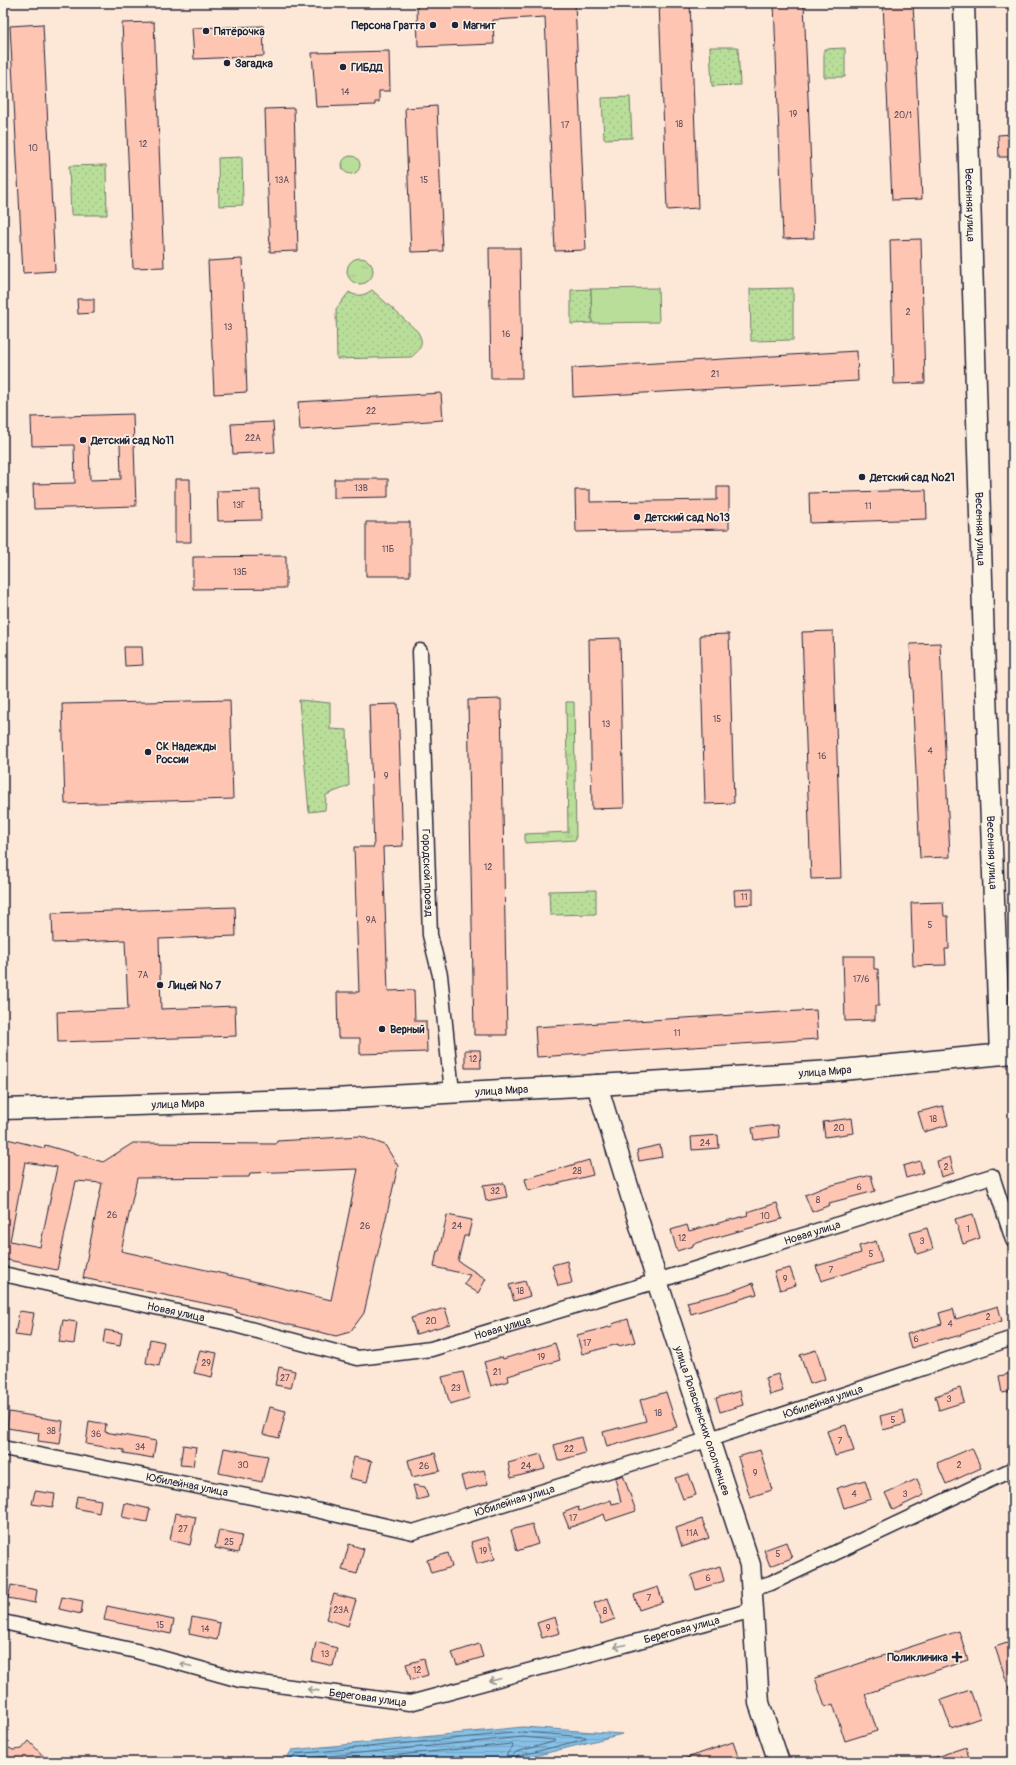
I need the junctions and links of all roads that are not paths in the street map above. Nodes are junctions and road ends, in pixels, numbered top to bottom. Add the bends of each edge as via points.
1 (964, 3) edge
2 (420, 651) dead end
3 (1007, 1053) edge
4 (597, 1085) junction
5 (452, 1092) junction
6 (3, 1109) edge
7 (1013, 1240) edge
8 (3, 1274) edge
9 (657, 1281) junction
10 (1013, 1338) edge
11 (710, 1439) junction
12 (3, 1448) edge
13 (1013, 1469) edge
14 (752, 1589) junction
15 (753, 1610) junction
16 (3, 1622) edge
17 (779, 1762) edge

1 - 3 street, Весенняя улица via 984,643
2 - 5 street, Городской проезд via 430,935 440,975
3 - 4 street, улица Мира via 832,1071
4 - 5 street, улица Мира
4 - 9 street, улица Лопасненских ополченцев
5 - 6 street, улица Мира via 334,1099
7 - 9 street, Новая улица via 992,1176
8 - 9 street, Новая улица via 224,1322 358,1358 431,1349
9 - 11 street, улица Лопасненских ополченцев
10 - 11 street, Юбилейная улица
11 - 12 street, Юбилейная улица via 413,1532 307,1508
11 - 14 street, улица Лопасненских ополченцев via 750,1565
13 - 14 street via 771,1583
14 - 15 street, улица Лопасненских ополченцев
15 -> 16 street, Береговая улица via 410,1703 240,1680 136,1652
15 - 17 street, улица Лопасненских ополченцев via 759,1703

